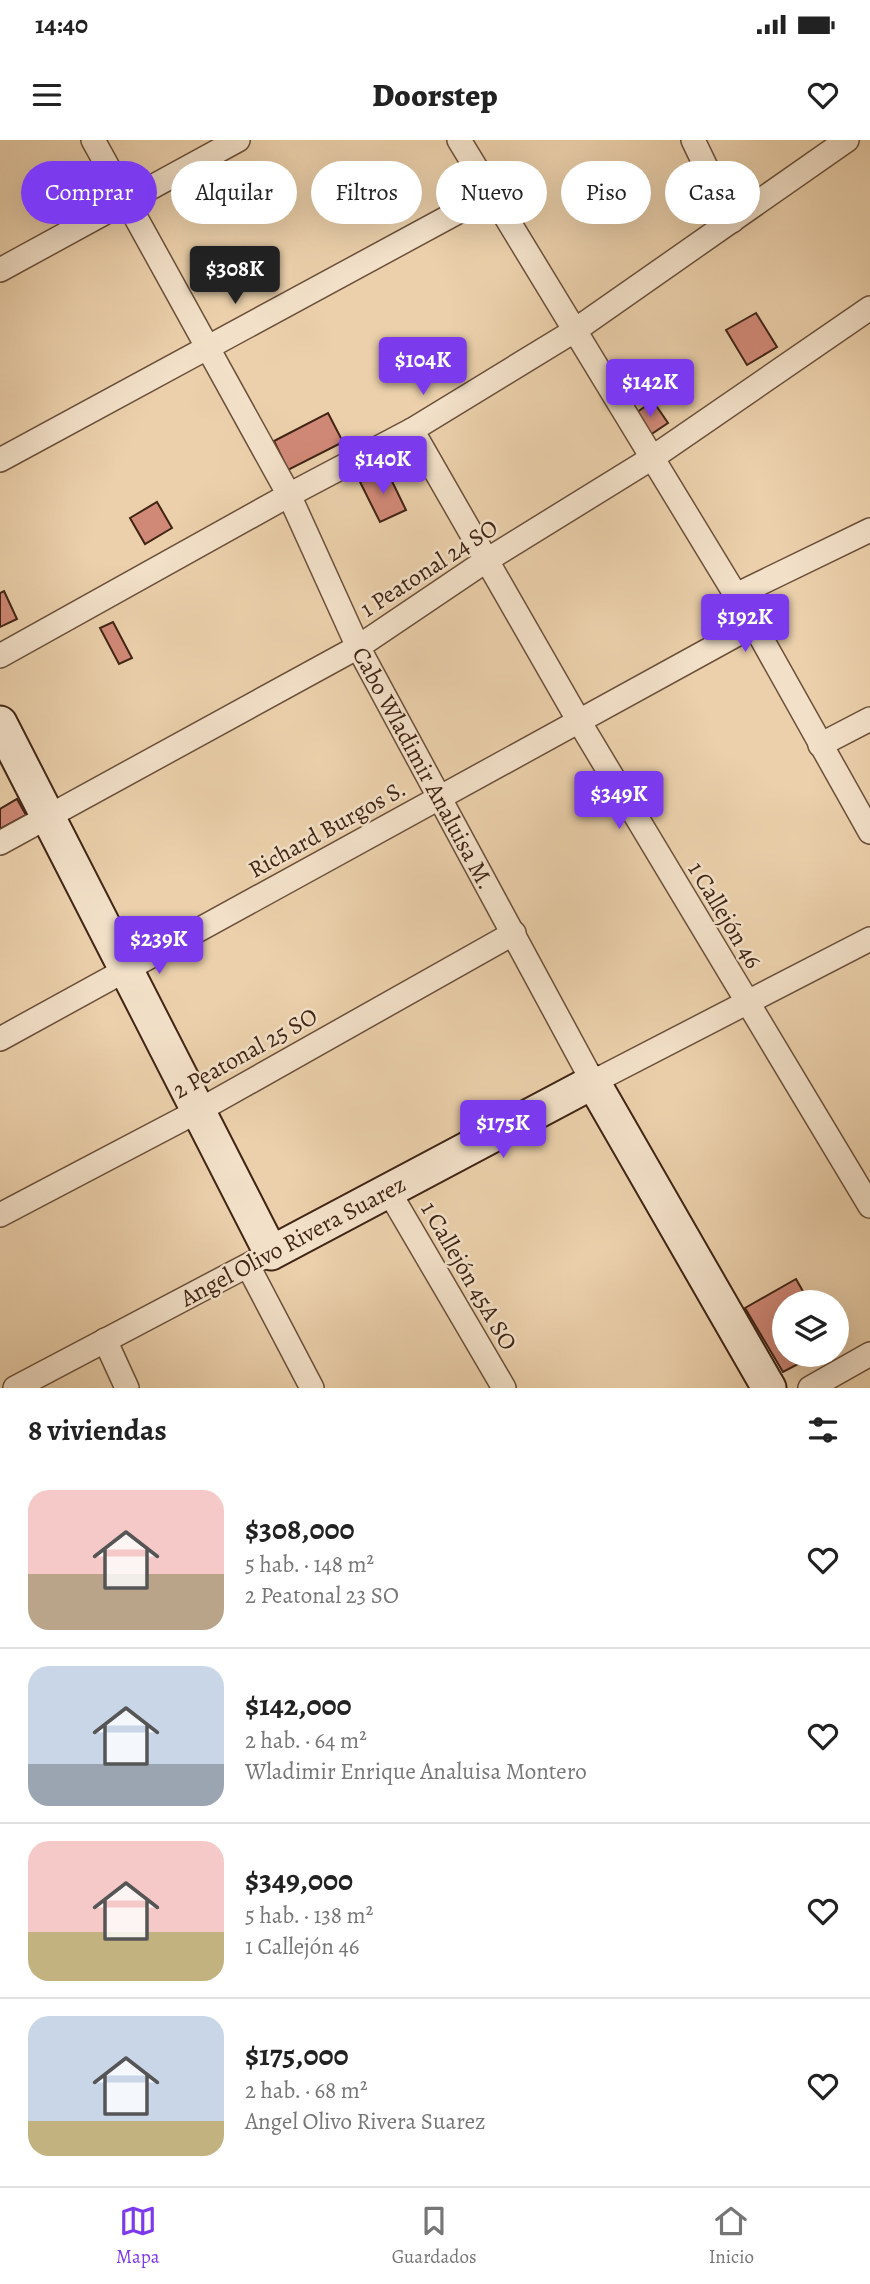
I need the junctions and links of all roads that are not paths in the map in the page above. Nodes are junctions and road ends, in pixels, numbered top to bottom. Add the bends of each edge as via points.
1 (93, 140) edge
2 (238, 140) edge
3 (459, 140) edge
4 (693, 140) edge
5 (847, 140) edge
6 (105, 161) edge
7 (471, 161) edge
8 (703, 161) edge
9 (157, 185) edge
10 (760, 201) edge
11 (436, 223) edge
12 (86, 224) edge
13 (139, 224) edge
14 (509, 224) edge
15 (728, 224) edge
16 (0, 270) edge
17 (870, 308) edge
18 (573, 331) junction
19 (206, 346) junction
20 (412, 430) junction
21 (652, 458) junction
22 (0, 460) edge
23 (289, 495) junction
24 (870, 530) edge
25 (487, 560) junction
26 (736, 595) junction
27 (754, 625) junction
28 (358, 647) junction
29 (0, 656) edge
30 (870, 719) edge
31 (0, 723) edge
32 (580, 723) junction
33 (820, 745) junction
34 (440, 796) junction
35 (48, 816) junction
36 (870, 832) edge
37 (0, 843) edge
38 (514, 933) junction
39 (870, 939) edge
40 (126, 972) junction
41 (746, 1002) junction
42 (0, 1039) edge
43 (593, 1082) junction
44 (198, 1111) junction
45 (388, 1190) junction
46 (870, 1206) edge
47 (0, 1215) edge
48 (260, 1260) junction
49 (104, 1340) junction
50 (870, 1354) edge
51 (15, 1388) edge
52 (127, 1388) edge
53 (312, 1388) edge
54 (504, 1388) edge
55 (769, 1388) edge
56 (810, 1388) edge

1 - 6 street, Cabo Wladimir Analuisa M.
2 - 9 street
3 - 7 street
4 - 8 street
5 - 10 street
11 - 19 street
12 - 16 street
13 - 19 street, Cabo Wladimir Analuisa M.
14 - 18 street
15 - 18 street
17 - 21 street, 1 Peatonal 24 SO
18 - 20 street
18 - 21 street
19 - 22 street
19 - 23 street, Cabo Wladimir Analuisa M.
20 - 23 street
20 - 25 street, 1 Callejón 46
21 - 25 street, 1 Peatonal 24 SO
21 - 26 street
23 - 28 street, Cabo Wladimir Analuisa M.
23 - 29 street
24 - 26 street
25 - 28 street, 1 Peatonal 24 SO
25 - 32 street, 1 Callejón 46
26 - 27 street
27 - 32 street, Richard Burgos S.
27 - 33 street
28 - 34 street, Cabo Wladimir Analuisa M.
28 - 35 street, 1 Peatonal 24 SO
30 - 33 street
31 - 35 street
32 - 34 street, Richard Burgos S.
32 - 41 street, 1 Callejón 46
33 - 36 street
34 - 38 street, Cabo Wladimir Analuisa M.
34 - 40 street, Richard Burgos S.
35 - 37 street, 1 Peatonal 24 SO
35 - 40 street
38 - 43 street, Cabo Wladimir Analuisa M.
38 - 44 street, 2 Peatonal 25 SO
39 - 41 street, Angel Olivo Rivera Suarez
40 - 42 street, Richard Burgos S.
40 - 44 street
41 - 43 street, Angel Olivo Rivera Suarez
41 - 46 street, 1 Callejón 46
43 - 45 street, Angel Olivo Rivera Suarez
43 - 55 street, Cabo Wladimir Analuisa M.
44 - 47 street, 2 Peatonal 25 SO
44 - 48 street
45 - 48 street, Angel Olivo Rivera Suarez
45 - 54 street, 1 Callejón 45A SO
48 - 49 street, Angel Olivo Rivera Suarez
48 - 53 street
49 - 51 street, Angel Olivo Rivera Suarez
49 - 52 street
50 - 56 street

